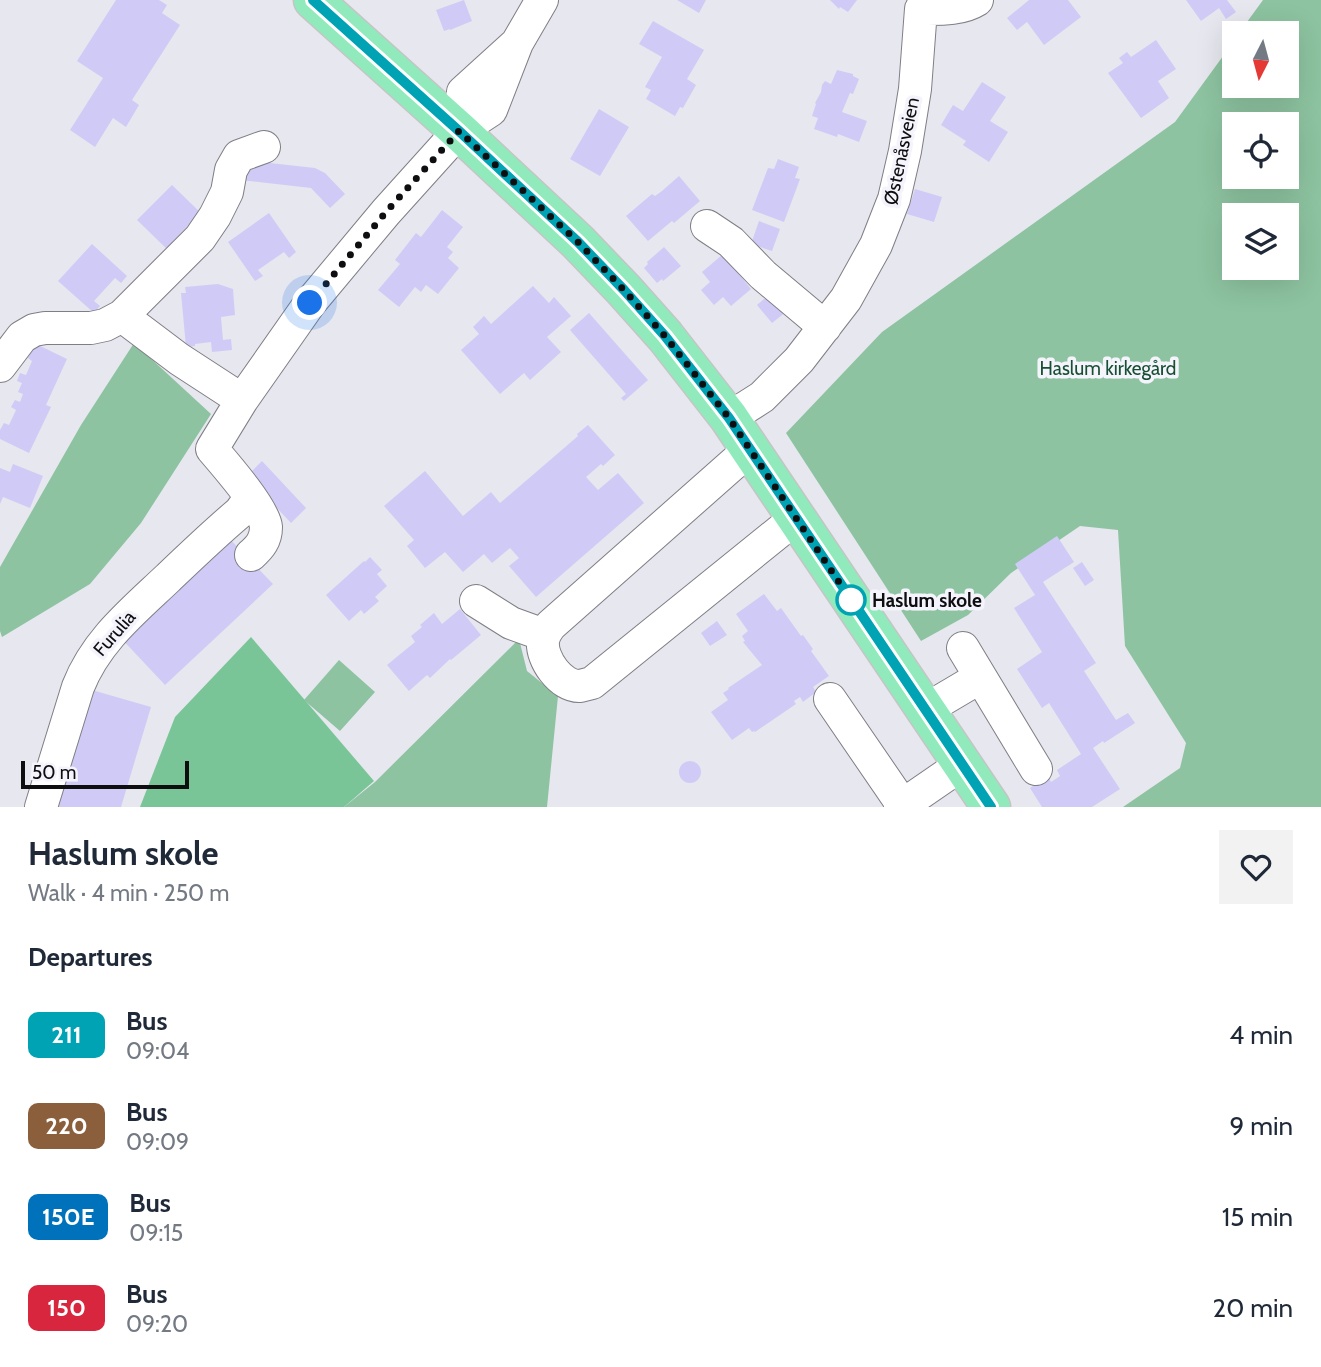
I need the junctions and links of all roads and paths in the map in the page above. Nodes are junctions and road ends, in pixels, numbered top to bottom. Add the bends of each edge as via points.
1 (313, 0) edge
2 (542, 0) edge
3 (977, 0) edge
4 (921, 5) edge
5 (459, 131) junction
6 (264, 148) dead end
7 (707, 226) dead end
8 (122, 316) junction
9 (825, 327) junction
10 (0, 366) edge
11 (242, 400) junction
12 (729, 418) junction
13 (750, 449) junction
14 (250, 498) junction
15 (796, 517) junction
16 (251, 555) dead end
17 (476, 601) dead end
18 (544, 635) junction
19 (963, 648) dead end
20 (979, 678) junction
21 (830, 699) dead end
22 (925, 710) junction
23 (1035, 769) dead end
24 (973, 793) edge
25 (902, 806) edge
26 (41, 807) edge

1 - 5 main road
2 - 5 street via 517,43 491,110
3 - 4 street, Østenåsveien via 948,9
4 - 9 street, Østenåsveien via 915,89 894,199 856,283
5 - 11 street via 310,303
5 - 12 main road via 624,290
6 - 8 street via 239,156 227,192 200,238
7 - 9 street via 732,242
8 - 10 street via 91,328 34,330 22,337
8 - 11 street
9 - 12 street, Østenåsveien via 762,397
11 - 14 street via 212,449
12 - 13 main road
13 - 15 main road
13 - 18 street
14 - 16 street via 266,526 262,545
14 - 26 street, Furulia via 96,651 78,687
15 - 18 street via 592,683 564,682 548,662
15 - 22 main road
17 - 18 street via 511,623
19 - 20 street
20 - 22 street
20 - 23 street
21 - 25 street
22 - 24 main road
24 - 25 street

